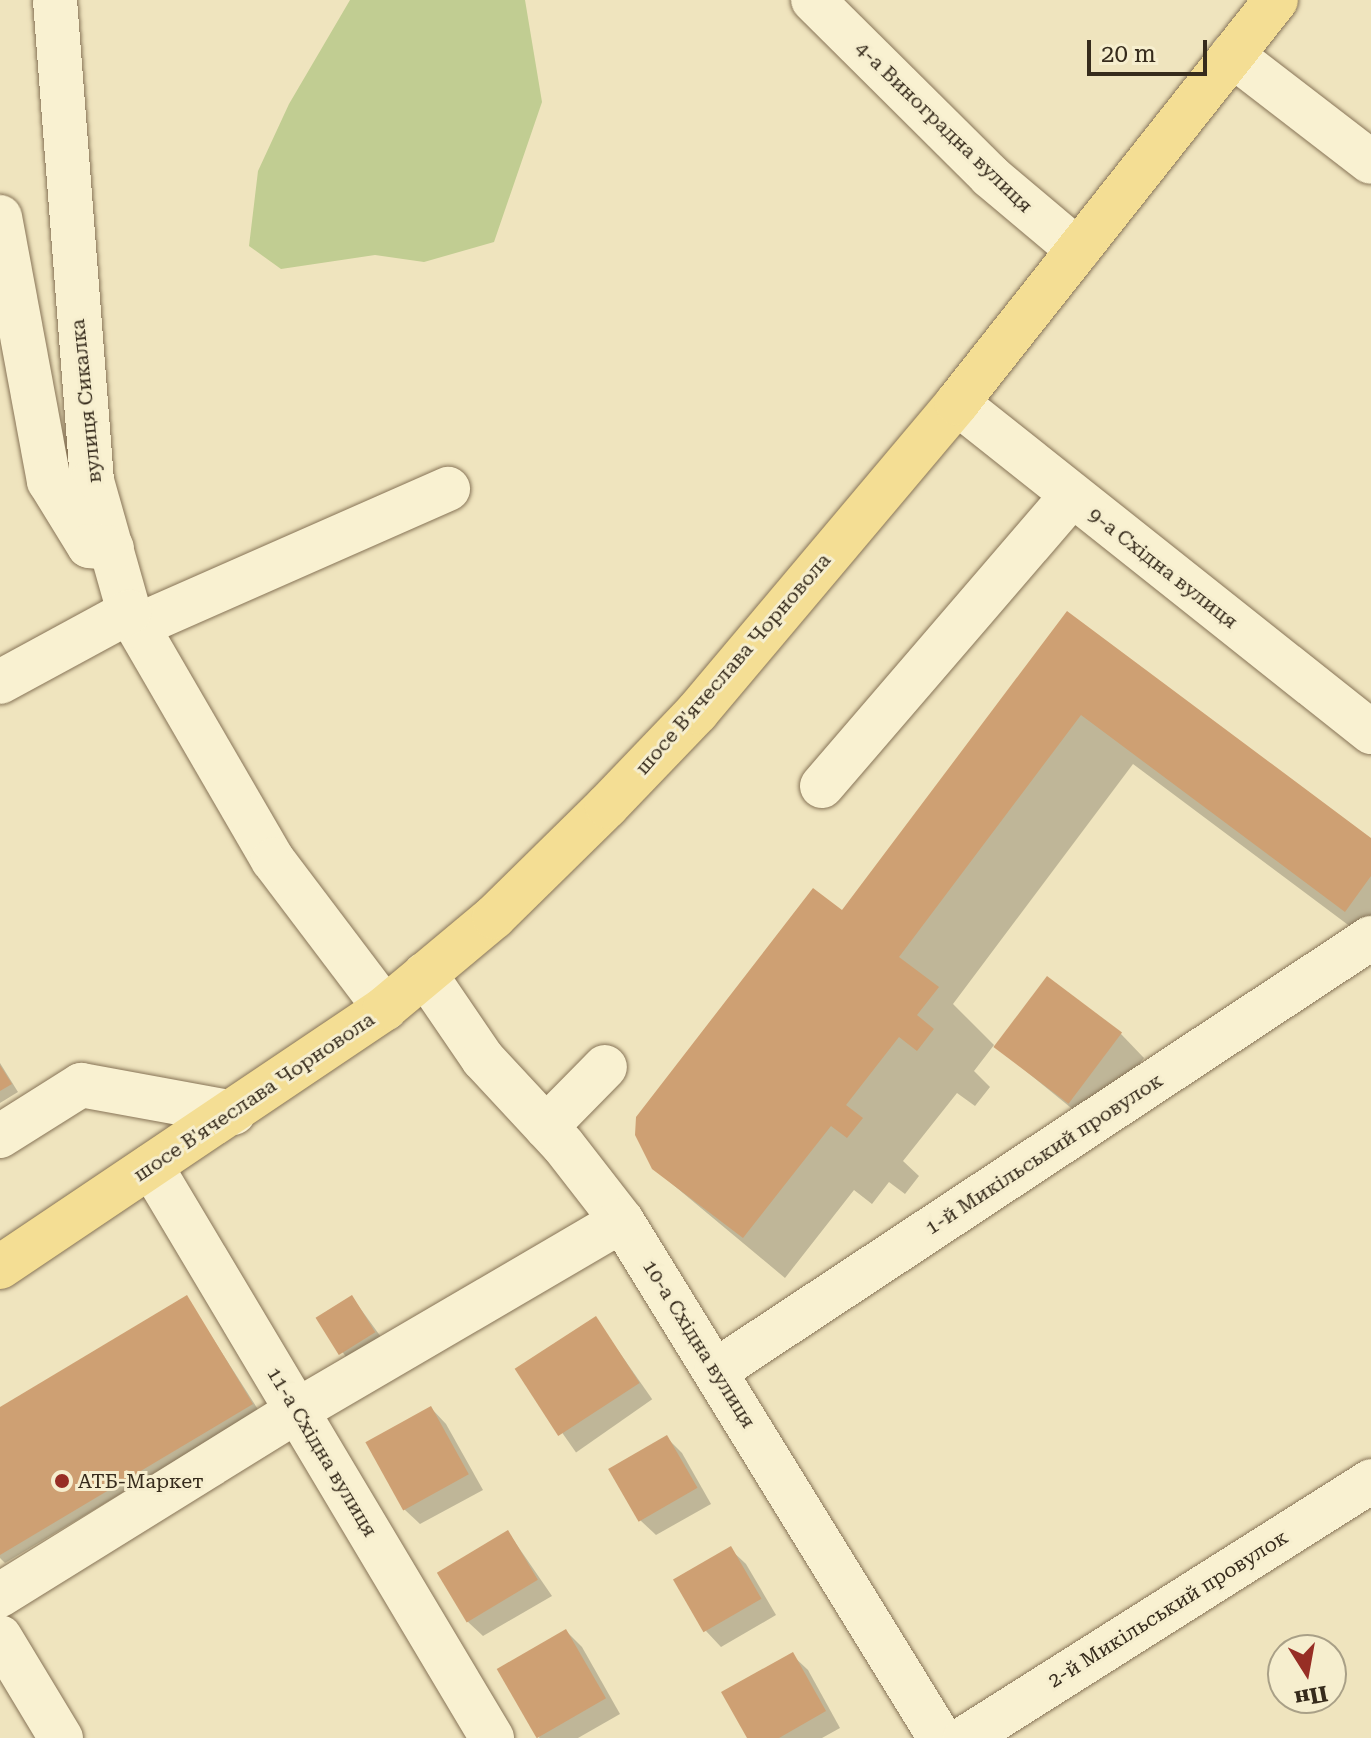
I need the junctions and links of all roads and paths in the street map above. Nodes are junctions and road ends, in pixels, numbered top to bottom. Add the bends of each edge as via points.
1 (55, 0) edge
2 (813, 0) edge
3 (1276, 0) edge
4 (1232, 55) junction
5 (1371, 162) edge
6 (0, 217) edge
7 (1078, 250) junction
8 (957, 403) junction
9 (448, 489) dead end
10 (1071, 496) junction
11 (112, 548) junction
12 (133, 619) junction
13 (0, 682) edge
14 (1371, 732) edge
15 (822, 786) dead end
16 (1371, 938) edge
17 (425, 974) junction
18 (385, 1008) junction
19 (605, 1067) dead end
20 (233, 1113) junction
21 (546, 1127) junction
22 (0, 1136) edge
23 (151, 1166) junction
24 (622, 1221) junction
25 (0, 1267) edge
26 (717, 1370) junction
27 (298, 1410) junction
28 (1371, 1481) edge
29 (0, 1595) edge
30 (0, 1637) edge
31 (61, 1738) edge
32 (492, 1738) edge
33 (940, 1738) edge
34 (965, 1738) edge

1 - 11 street, вулиця Сикалка via 92,481
2 - 7 street, 4-а Виноградна вулиця via 990,176
3 - 4 main road, шосе В'ячеслава Чорновола
4 - 5 street
4 - 7 main road, шосе В'ячеслава Чорновола
6 - 11 street via 49,481 89,546
7 - 8 main road, шосе В'ячеслава Чорновола
8 - 10 street, 9-а Східна вулиця
8 - 17 main road, шосе В'ячеслава Чорновола via 697,712 494,917
9 - 12 street
10 - 14 street, 9-а Східна вулиця
10 - 15 street
11 - 12 street, вулиця Сикалка
12 - 13 street
12 - 18 street, вулиця Сикалка via 273,860
16 - 26 street, 1-й Микільський провулок
17 - 18 main road, шосе В'ячеслава Чорновола
17 - 21 street, 10-а Східна вулиця via 483,1059
18 - 20 main road, шосе В'ячеслава Чорновола
19 - 21 street
20 - 22 street via 81,1085
20 - 23 main road, шосе В'ячеслава Чорновола
21 - 24 street, 10-а Східна вулиця
23 - 25 main road, шосе В'ячеслава Чорновола
23 - 27 street, 11-а Східна вулиця
24 - 26 street, 10-а Східна вулиця
24 - 27 street
26 - 33 street, 10-а Східна вулиця
27 - 29 street
27 - 32 street, 11-а Східна вулиця
28 - 34 street, 2-й Микільський провулок
30 - 31 street

